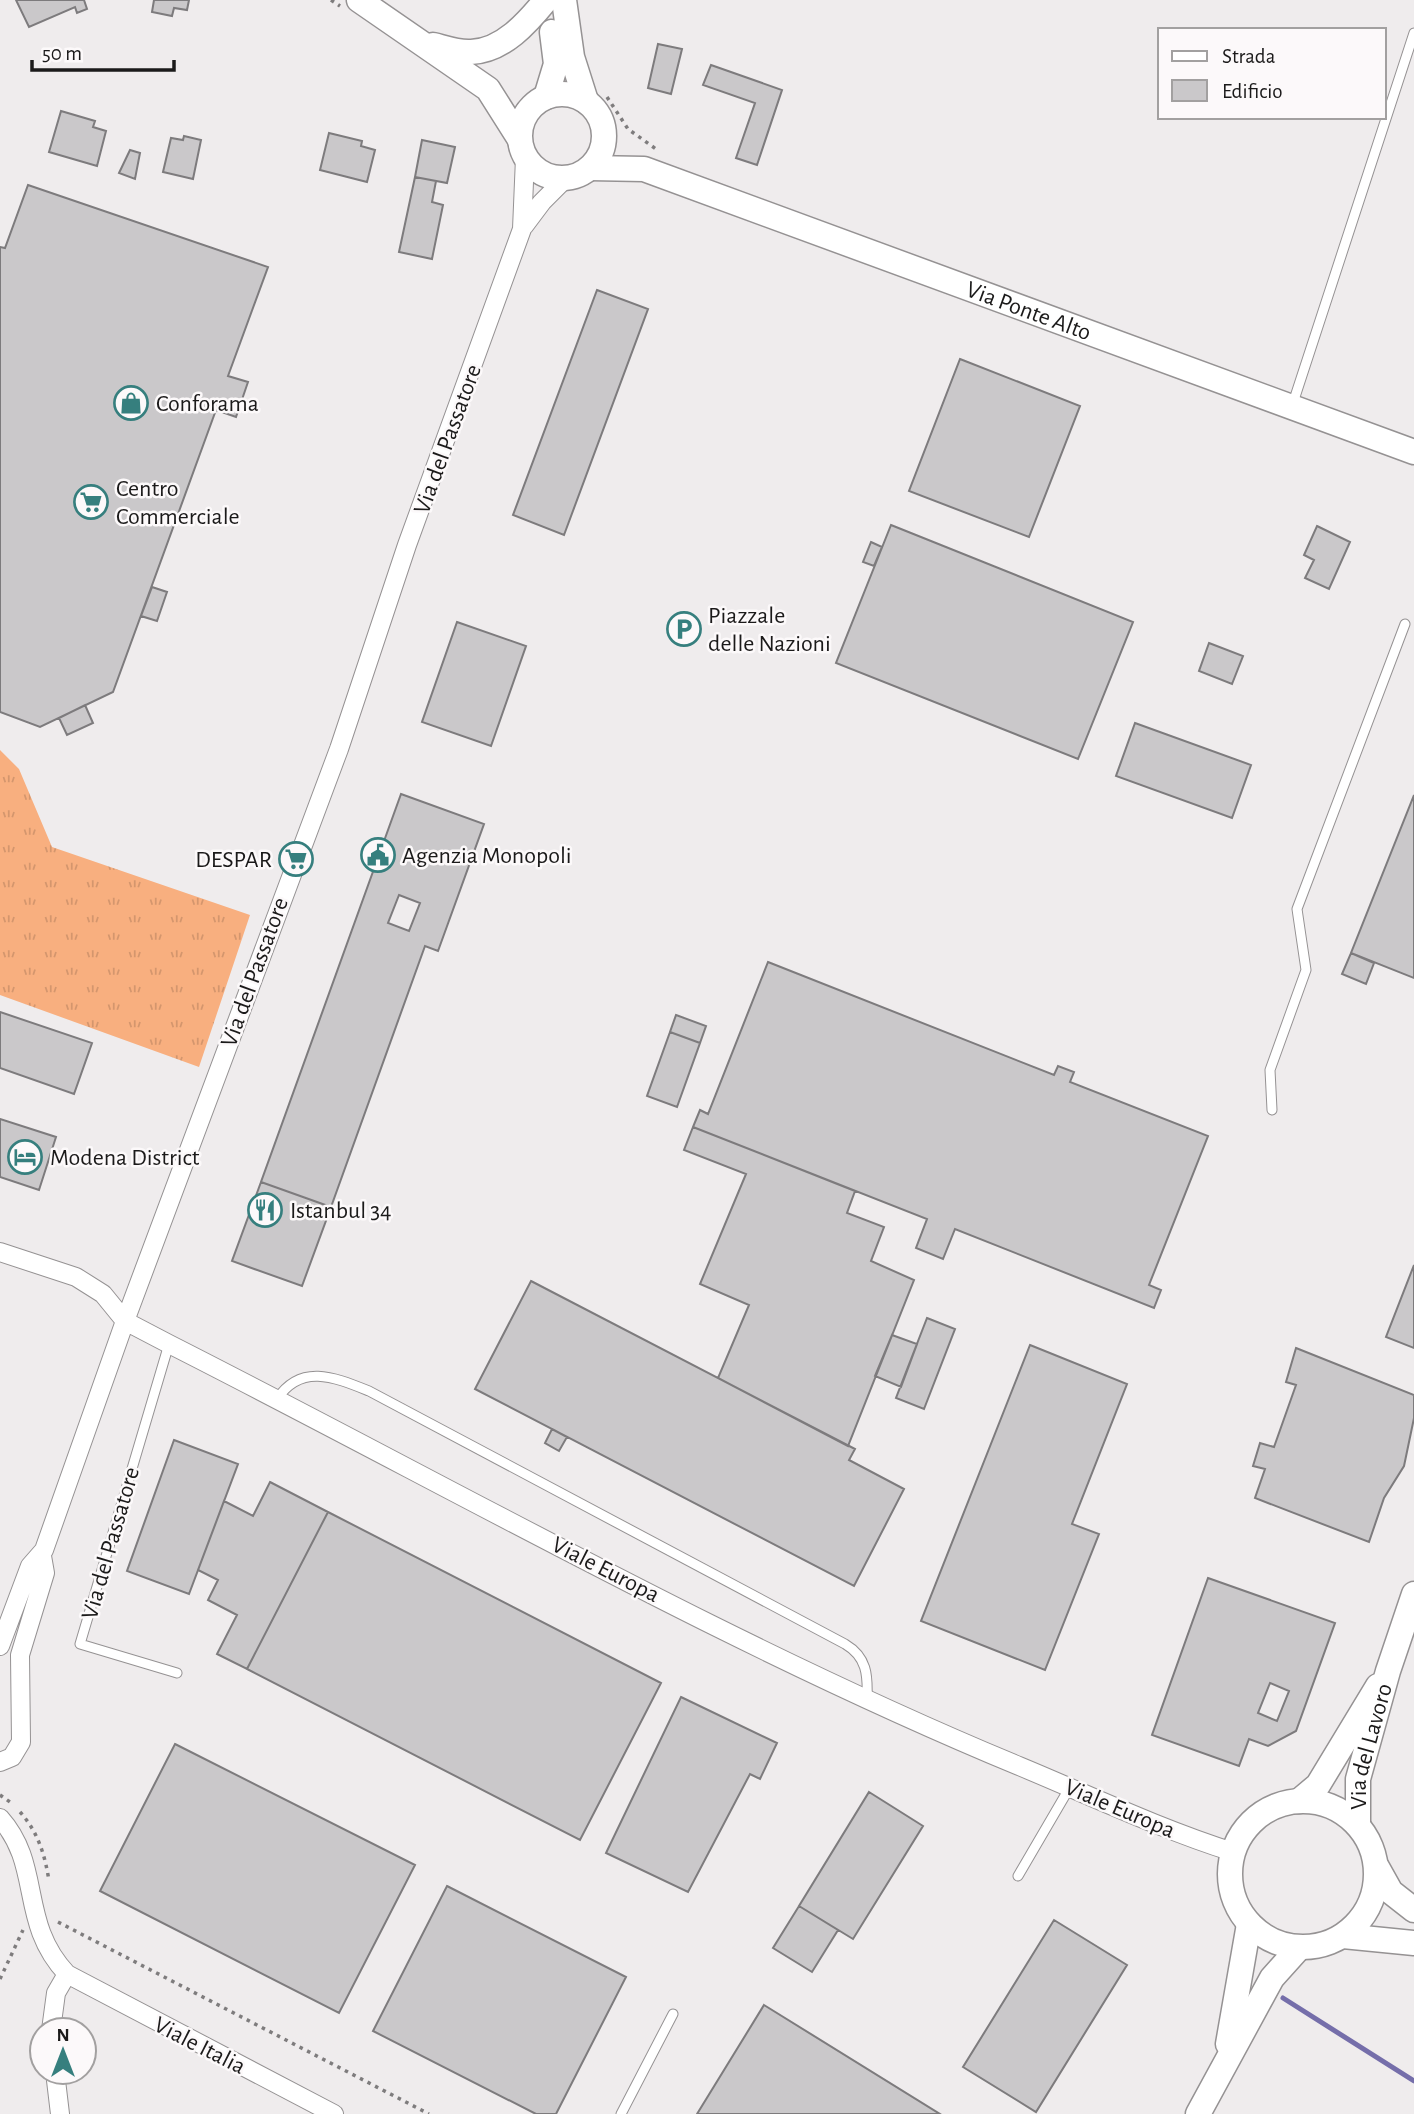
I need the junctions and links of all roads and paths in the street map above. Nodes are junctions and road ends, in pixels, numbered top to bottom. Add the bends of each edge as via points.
1 (331, 0) edge
2 (547, 0) edge
3 (564, 0) edge
4 (351, 4) edge
5 (1414, 33) edge
6 (425, 44) junction
7 (488, 89) junction
8 (543, 98) junction
9 (596, 98) junction
10 (1386, 118) edge
11 (1386, 119) edge
12 (604, 135) junction
13 (522, 148) junction
14 (653, 160) junction
15 (590, 168) junction
16 (566, 178) junction
17 (522, 229) junction
18 (1291, 408) junction
19 (1414, 452) edge
20 (1405, 624) dead end
21 (1272, 1110) dead end
22 (0, 1252) edge
23 (125, 1321) junction
24 (169, 1344) junction
25 (277, 1399) junction
26 (42, 1556) junction
27 (1414, 1594) edge
28 (0, 1646) edge
29 (1388, 1671) junction
30 (177, 1673) dead end
31 (867, 1701) junction
32 (0, 1762) edge
33 (1070, 1787) junction
34 (0, 1795) edge
35 (1299, 1801) junction
36 (0, 1818) edge
37 (1357, 1824) junction
38 (1233, 1852) junction
39 (1377, 1867) junction
40 (1017, 1876) dead end
41 (49, 1883) dead end
42 (33, 1909) junction
43 (1414, 1910) edge
44 (56, 1916) dead end
45 (1250, 1924) junction
46 (1343, 1936) junction
47 (1414, 1943) edge
48 (1299, 1948) junction
49 (67, 1973) junction
50 (0, 1979) edge
51 (673, 2014) dead end
52 (53, 2016) edge
53 (1224, 2062) junction
54 (57, 2086) edge
55 (60, 2114) edge
56 (334, 2114) edge
57 (429, 2114) edge
58 (621, 2114) edge
59 (1198, 2114) edge

1 - 4 path
2 - 6 main road via 525,25 500,43 472,52
2 - 8 main road via 556,64
3 - 9 main road, Via Ponte Alto via 572,57
4 - 6 main road
5 - 10 lane
6 - 7 main road
7 - 8 main road
7 - 13 main road
8 - 9 main road via 566,94
8 - 13 main road via 524,116
9 - 12 main road, Via Ponte Alto
9 - 14 path
11 - 18 lane
12 - 14 main road, Via Ponte Alto
12 - 15 main road via 601,153
13 - 16 main road via 547,176
13 - 17 street, Via del Passatore
14 - 15 main road, Via Ponte Alto
14 - 18 main road, Via Ponte Alto
15 - 16 main road, Via Ponte Alto
16 - 17 street, Via del Passatore
17 - 23 street, Via del Passatore via 407,545 339,749
18 - 19 main road, Via Ponte Alto
20 - 21 lane via 1297,909 1306,970 1269,1070
22 - 23 street, Viale Europa via 76,1277 103,1294
23 - 24 street, Viale Europa
23 - 26 street, Via del Passatore
24 - 25 street, Viale Europa
24 - 30 lane, Via del Passatore via 80,1644
25 - 31 street, Viale Europa
25 - 31 lane via 288,1383 306,1377 330,1378 369,1391 855,1650 866,1668
26 - 28 street, Via del Passatore via 30,1566
26 - 32 street, Via del Passatore via 45,1573 20,1655 21,1742 12,1757
27 - 29 main road, Via del Lavoro
29 - 35 main road, Via del Lavoro via 1318,1785
29 - 37 main road, Via del Lavoro via 1357,1779
31 - 33 street, Viale Europa
33 - 38 street, Viale Europa
33 - 40 lane
34 - 41 path via 31,1824 46,1857
35 - 37 main road, Via del Lavoro via 1331,1806
35 - 38 main road, Via del Lavoro via 1282,1804 1252,1822
36 - 42 street via 22,1851
37 - 39 main road, Via del Lavoro via 1371,1844
38 - 45 main road, Via del Lavoro via 1231,1890
39 - 43 main road, Via del Lavoro via 1391,1892
39 - 46 main road via 1370,1906
42 - 49 street via 45,1946
42 - 50 path
44 - 57 path via 59,1924
45 - 48 main road via 1264,1936
45 - 53 main road
46 - 47 main road
46 - 48 main road
48 - 53 main road via 1272,1978
49 - 52 street via 56,1993
49 - 56 street, Viale Italia
51 - 58 lane
53 - 59 main road
54 - 55 street

